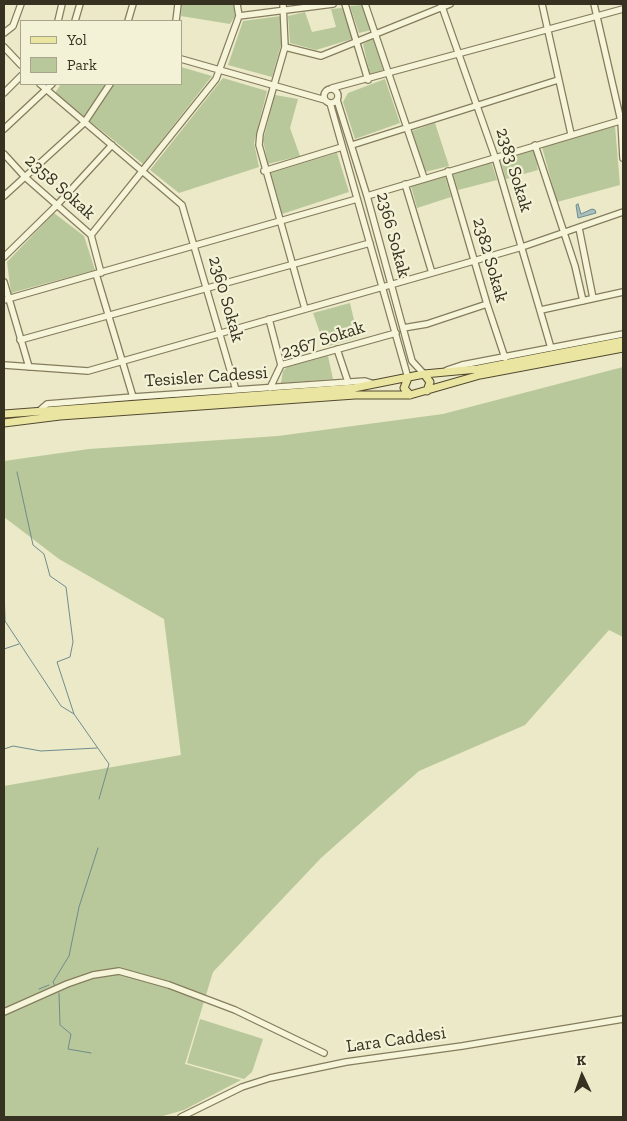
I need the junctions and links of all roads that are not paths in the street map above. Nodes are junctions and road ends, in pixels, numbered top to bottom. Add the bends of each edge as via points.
1 (21, 4) edge
2 (62, 4) edge
3 (80, 4) edge
4 (133, 4) edge
5 (178, 4) edge
6 (237, 4) edge
7 (283, 4) edge
8 (333, 4) edge
9 (345, 4) edge
10 (366, 4) edge
11 (450, 4) edge
12 (542, 4) edge
13 (594, 4) edge
14 (441, 5) edge
15 (623, 9) edge
16 (284, 12) junction
17 (239, 16) junction
18 (597, 16) junction
19 (58, 20) edge
20 (75, 20) edge
21 (128, 20) edge
22 (176, 20) edge
23 (547, 29) junction
24 (4, 33) edge
25 (376, 34) junction
26 (358, 43) junction
27 (4, 47) edge
28 (285, 47) junction
29 (458, 53) junction
30 (182, 59) edge
31 (20, 64) edge
32 (220, 70) junction
33 (389, 74) junction
34 (20, 77) edge
35 (368, 80) junction
36 (558, 80) junction
37 (353, 83) junction
38 (41, 85) edge
39 (51, 85) edge
40 (109, 85) edge
41 (274, 85) junction
42 (332, 88) junction
43 (46, 90) junction
44 (325, 91) junction
45 (4, 93) edge
46 (304, 93) junction
47 (338, 98) junction
48 (327, 101) junction
49 (478, 105) junction
50 (622, 120) edge
51 (84, 122) junction
52 (407, 128) junction
53 (4, 129) edge
54 (571, 134) junction
55 (112, 145) junction
56 (352, 145) junction
57 (535, 145) junction
58 (342, 147) junction
59 (4, 154) edge
60 (495, 156) junction
61 (623, 158) edge
62 (144, 170) junction
63 (264, 170) junction
64 (448, 171) junction
65 (25, 177) junction
66 (424, 178) junction
67 (405, 184) junction
68 (4, 196) edge
69 (367, 196) junction
70 (357, 199) junction
71 (56, 206) junction
72 (623, 212) edge
73 (279, 222) junction
74 (579, 228) junction
75 (564, 233) junction
76 (91, 235) junction
77 (370, 243) junction
78 (195, 246) junction
79 (522, 247) junction
80 (4, 257) edge
81 (475, 261) junction
82 (292, 265) junction
83 (98, 274) junction
84 (432, 274) junction
85 (4, 282) edge
86 (391, 286) junction
87 (383, 287) junction
88 (207, 289) junction
89 (623, 292) edge
90 (594, 298) junction
91 (5, 299) edge
92 (583, 300) junction
93 (487, 304) junction
94 (305, 309) junction
95 (541, 310) junction
96 (107, 317) junction
97 (268, 319) junction
98 (403, 328) junction
99 (396, 332) junction
100 (220, 333) junction
101 (623, 334) edge
102 (20, 340) junction
103 (623, 341) edge
104 (551, 348) junction
105 (623, 348) edge
106 (337, 349) junction
107 (505, 358) junction
108 (120, 361) junction
109 (4, 364) edge
110 (281, 365) junction
111 (29, 367) junction
112 (439, 373) junction
113 (424, 374) junction
114 (408, 378) junction
115 (348, 382) junction
116 (376, 385) junction
117 (270, 388) junction
118 (236, 390) junction
119 (427, 391) junction
120 (410, 395) junction
121 (132, 398) junction
122 (39, 411) junction
123 (5, 414) edge
124 (4, 423) edge
125 (4, 1012) edge
126 (623, 1019) edge
127 (324, 1053) dead end
128 (181, 1117) edge

1 - 24 street via 13,26
2 - 19 street
3 - 20 street
4 - 21 street
5 - 22 street
6 - 17 street
7 - 16 street
8 - 16 street
9 - 26 street
10 - 25 street
11 - 14 street
12 - 23 street
13 - 18 street
14 - 25 street
14 - 29 street, 2383 Sokak
15 - 18 street
16 - 17 street
16 - 28 street
17 - 32 street
18 - 23 street
18 - 50 street
23 - 29 street
23 - 36 street
25 - 26 street
25 - 33 street
26 - 28 street via 321,56
26 - 35 street
27 - 31 street
28 - 41 street
29 - 33 street
29 - 49 street, 2383 Sokak
30 - 32 street
32 - 41 street
32 - 62 street
33 - 35 street
33 - 52 street
34 - 45 street
35 - 37 street
36 - 49 street
36 - 54 street
37 - 42 street
37 - 47 street
38 - 43 street, 2360 Sokak
39 - 43 street
40 - 51 street
41 - 46 street
41 - 63 street via 260,134
42 - 44 street
42 - 47 street, 2366 Sokak
43 - 51 street, 2360 Sokak
43 - 53 street
44 - 46 street
44 - 48 street, 2366 Sokak
46 - 48 street
47 - 48 street
47 - 56 street, 2366 Sokak
48 - 58 street, 2366 Sokak
49 - 52 street
49 - 60 street, 2383 Sokak
50 - 54 street
50 - 61 street
51 - 55 street, 2360 Sokak
51 - 65 street
52 - 56 street
52 - 66 street
54 - 57 street
55 - 62 street, 2360 Sokak
55 - 71 street
56 - 69 street, 2366 Sokak
57 - 60 street
57 - 75 street
58 - 63 street
58 - 70 street, 2366 Sokak
59 - 65 street, 2358 Sokak
60 - 64 street
60 - 79 street, 2383 Sokak
62 - 76 street
62 - 78 street, 2360 Sokak via 182,205
63 - 73 street
64 - 66 street
64 - 81 street, 2382 Sokak
65 - 68 street
65 - 71 street, 2358 Sokak
66 - 67 street
67 - 69 street
67 - 84 street
69 - 86 street, 2366 Sokak
70 - 73 street
70 - 77 street, 2366 Sokak
71 - 76 street, 2358 Sokak
71 - 80 street
72 - 74 street
73 - 78 street
73 - 82 street
74 - 75 street
74 - 90 street
75 - 79 street
75 - 92 street
76 - 83 street, 2358 Sokak
77 - 82 street
77 - 87 street, 2366 Sokak
78 - 83 street
78 - 88 street, 2360 Sokak
79 - 81 street
79 - 95 street, 2383 Sokak
81 - 84 street
81 - 93 street, 2382 Sokak
82 - 88 street
82 - 94 street
83 - 91 street
83 - 96 street, 2358 Sokak
84 - 86 street
85 - 91 street
86 - 87 street
86 - 98 street, 2366 Sokak
87 - 94 street
87 - 99 street, 2366 Sokak
88 - 96 street
88 - 100 street, 2360 Sokak
89 - 90 street
90 - 92 street
91 - 102 street
92 - 95 street
93 - 98 street
93 - 107 street, 2382 Sokak
94 - 97 street
95 - 104 street, 2383 Sokak
96 - 102 street
96 - 108 street, 2358 Sokak
97 - 100 street
97 - 110 street
98 - 113 street, 2366 Sokak via 412,361
99 - 106 street, 2367 Sokak
99 - 114 street, 2366 Sokak
100 - 108 street
100 - 118 street, 2360 Sokak
101 - 104 street
102 - 111 street
103 - 112 main road via 478,369
104 - 107 street
105 - 119 main road via 480,376
106 - 110 street, 2367 Sokak
106 - 115 street
107 - 112 street via 462,365
108 - 111 street via 78,372
108 - 121 street, 2358 Sokak
109 - 111 street
110 - 117 street, 2367 Sokak
112 - 113 main road
113 - 114 main road
113 - 119 main road via 430,382
114 - 116 main road
114 - 120 main road via 404,388
115 - 116 street, Tesisler Cadessi via 365,380
115 - 117 street, Tesisler Cadessi
116 - 122 main road
117 - 118 street, Tesisler Cadessi
118 - 121 street, Tesisler Cadessi
119 - 120 main road
120 - 124 main road via 355,395 60,416
121 - 122 street, Tesisler Cadessi via 47,404
122 - 123 main road
125 - 127 street via 85,978 119,971 169,985 234,1010
126 - 128 street, Lara Caddesi via 346,1062 270,1078 242,1087

